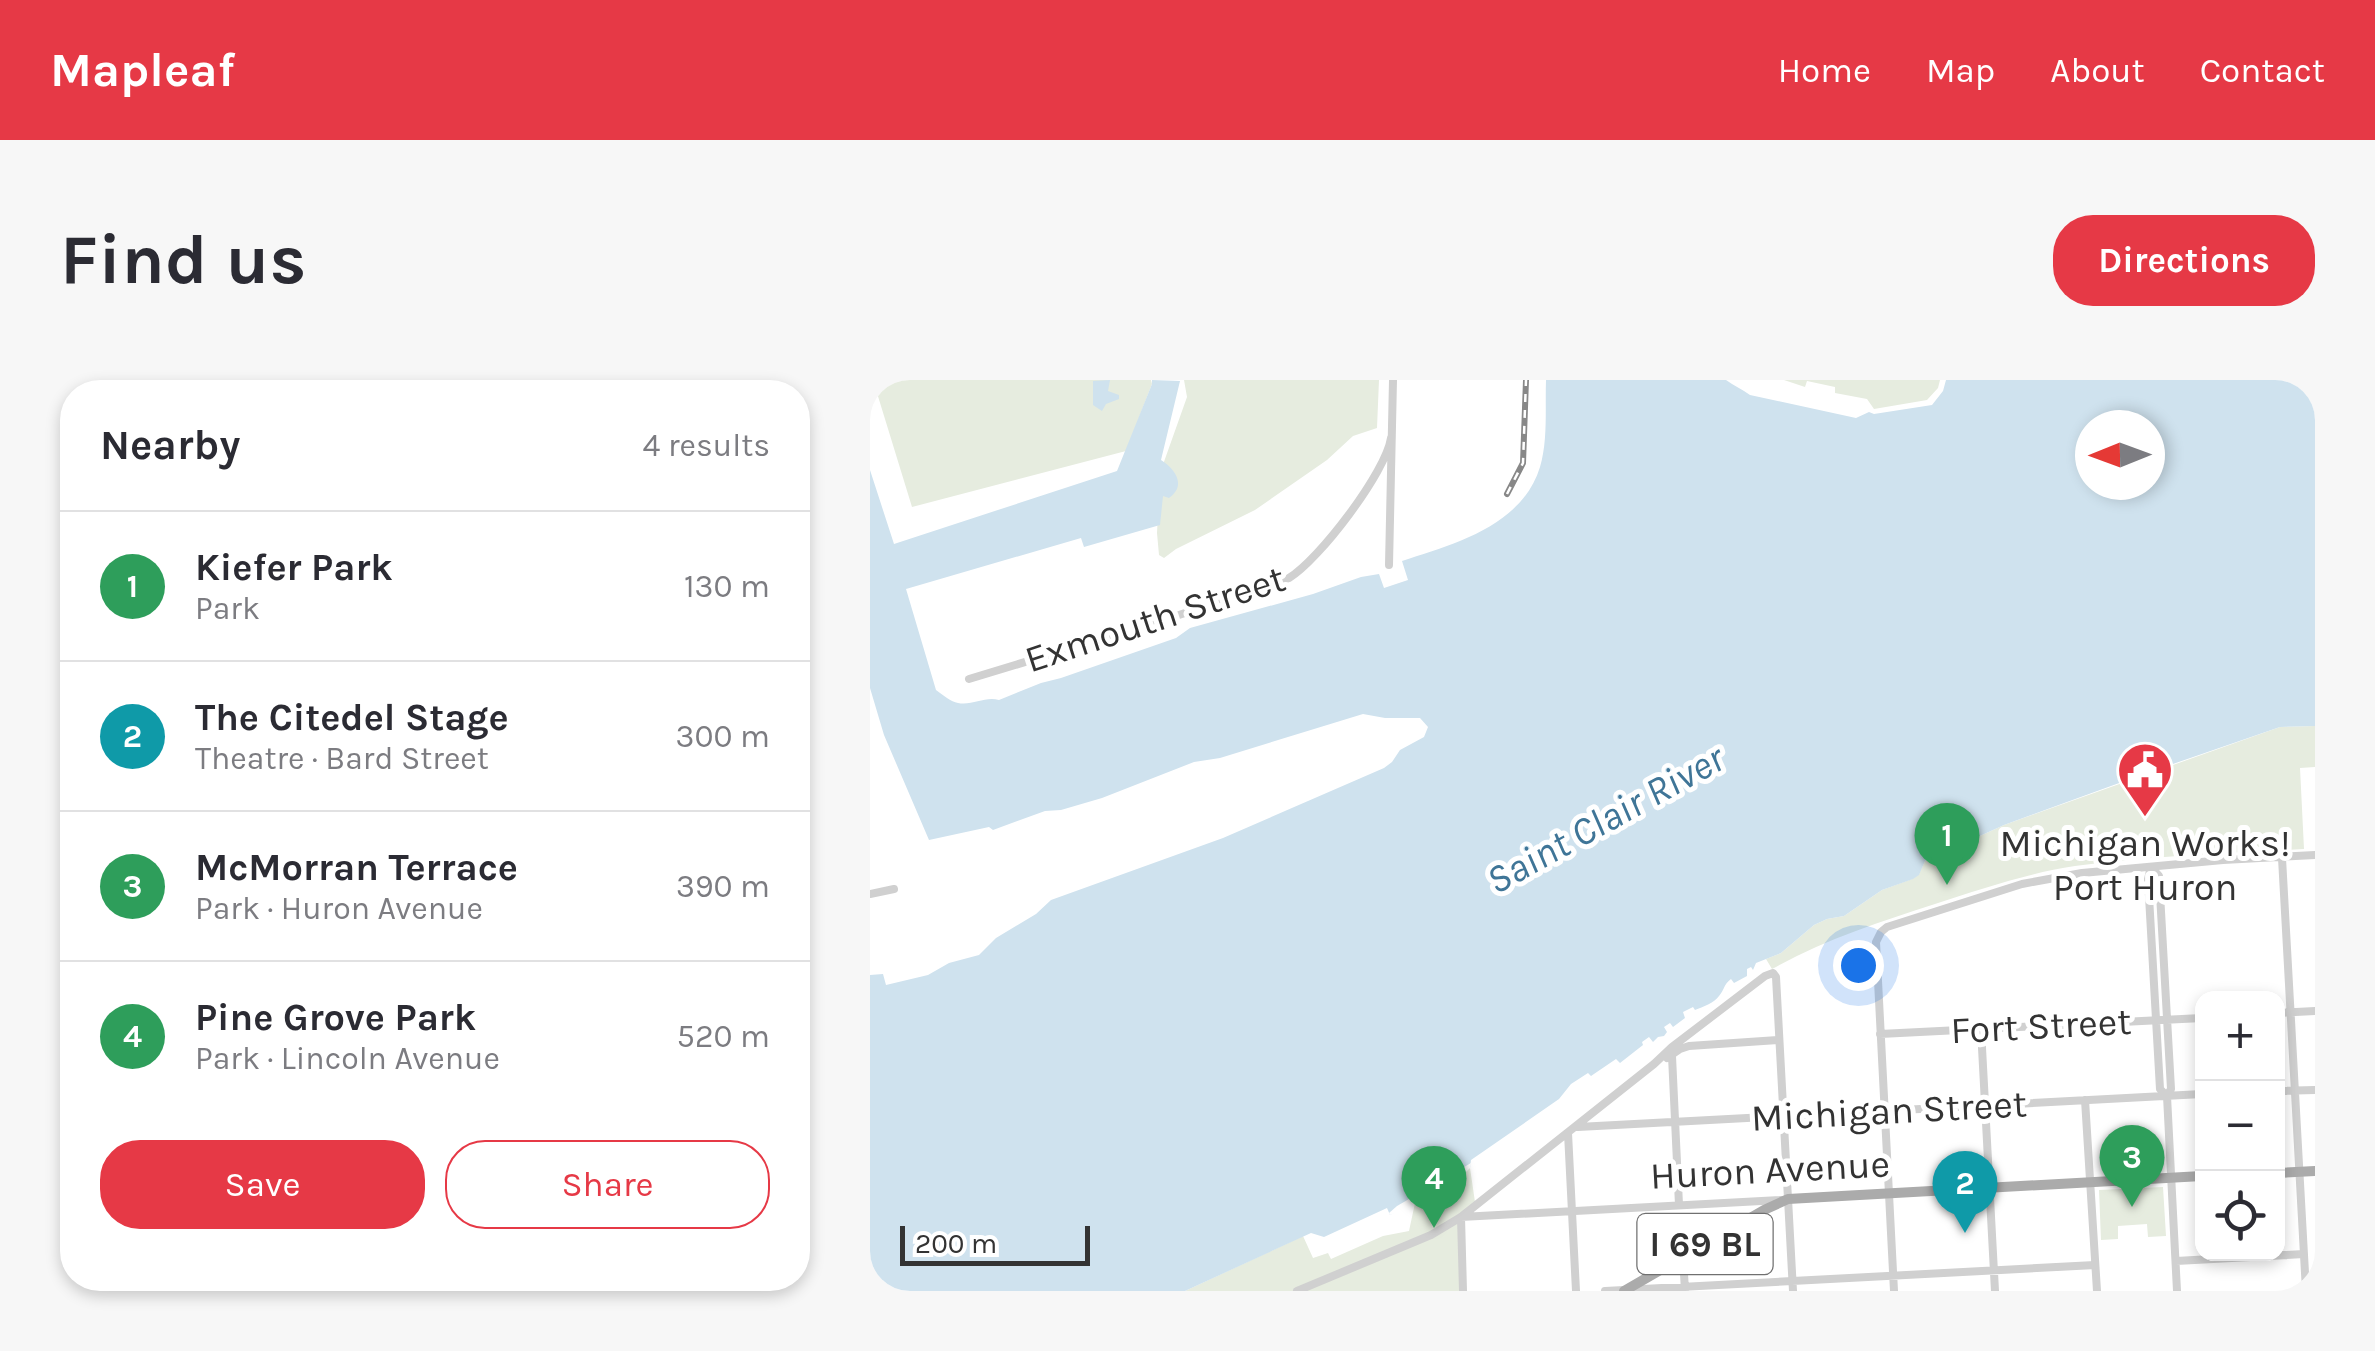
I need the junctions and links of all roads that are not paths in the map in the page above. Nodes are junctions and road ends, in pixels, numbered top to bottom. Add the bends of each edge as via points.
1 (1392, 380) edge
2 (1391, 438) junction
3 (1389, 565) dead end
4 (969, 679) dead end
5 (2315, 855) edge
6 (2282, 858) junction
7 (2152, 867) junction
8 (894, 889) dead end
9 (870, 894) edge
10 (2315, 1011) edge
11 (2285, 1012) edge
12 (2290, 1012) junction
13 (2195, 1018) edge
14 (2155, 1020) junction
15 (2168, 1020) junction
16 (1981, 1029) junction
17 (1880, 1034) junction
18 (1778, 1040) junction
19 (1672, 1056) junction
20 (1654, 1064) junction
21 (2294, 1090) junction
22 (2315, 1090) edge
23 (2285, 1091) edge
24 (2195, 1094) edge
25 (2167, 1096) junction
26 (2085, 1100) junction
27 (1985, 1106) junction
28 (1884, 1112) junction
29 (1784, 1116) junction
30 (1675, 1123) junction
31 (1572, 1130) junction
32 (2315, 1171) edge
33 (2298, 1172) junction
34 (2285, 1173) edge
35 (2195, 1176) edge
36 (2171, 1178) junction
37 (2090, 1183) junction
38 (1989, 1189) junction
39 (1888, 1194) junction
40 (1788, 1199) junction
41 (1679, 1205) junction
42 (1572, 1211) junction
43 (1461, 1217) junction
44 (2304, 1254) junction
45 (1683, 1256) junction
46 (2176, 1261) junction
47 (2095, 1265) junction
48 (1994, 1271) junction
49 (1893, 1276) junction
50 (1792, 1286) edge
51 (1685, 1289) edge
52 (1625, 1290) edge
53 (1297, 1291) edge
54 (1463, 1291) edge
55 (1576, 1291) edge
56 (1605, 1291) edge
57 (1894, 1291) edge
58 (1994, 1291) edge
59 (2097, 1291) edge
60 (2177, 1291) edge
61 (2306, 1291) edge

1 - 2 street, Exmouth Street
2 - 3 street, Exmouth Street
2 - 4 street, Exmouth Street via 1346,517 1289,578
5 - 6 street
6 - 7 street
6 - 12 street
7 - 14 street
7 - 15 street via 2159,876
7 - 17 street via 2022,884 1887,927 1876,942
8 - 9 street
10 - 12 street
11 - 12 street
12 - 21 street
13 - 15 street, Fort Street
14 - 15 street, Fort Street
14 - 16 street, Fort Street
14 - 25 street via 2160,1089
15 - 25 street
16 - 17 street, Fort Street
16 - 27 street
17 - 28 street
18 - 19 street via 1688,1046
18 - 20 street via 1773,973
18 - 29 street
19 - 20 street
19 - 30 street
20 - 31 street
21 - 22 street
21 - 23 street
21 - 33 street
24 - 25 street, Michigan Street
25 - 26 street, Michigan Street
25 - 36 street
26 - 27 street, Michigan Street
26 - 37 street
27 - 28 street, Michigan Street
27 - 38 street
28 - 29 street, Michigan Street
28 - 39 street
29 - 30 street, Michigan Street
29 - 40 street
30 - 31 street, Michigan Street
30 - 41 street
31 - 42 street
31 - 43 street
32 - 33 main road
33 - 34 main road
33 - 44 street
35 - 36 main road, Huron Avenue / I 69 BL
36 - 37 main road, Huron Avenue / I 69 BL
36 - 46 street
37 - 38 main road, Huron Avenue / I 69 BL
37 - 47 street
38 - 39 main road, Huron Avenue / I 69 BL
38 - 48 street
39 - 40 main road, Huron Avenue / I 69 BL
39 - 49 street
40 - 41 street, Huron Avenue
40 - 45 main road, I 69 BL
40 - 50 street
41 - 42 street, Huron Avenue
42 - 43 street, Huron Avenue
42 - 55 street
43 - 53 street
43 - 54 street
44 - 46 street
44 - 61 street
45 - 51 street
45 - 52 main road, I 69 BL
46 - 60 street
47 - 48 street
47 - 59 street
48 - 49 street
48 - 58 street
49 - 50 street
49 - 57 street
50 - 51 street
51 - 52 street
52 - 56 street

